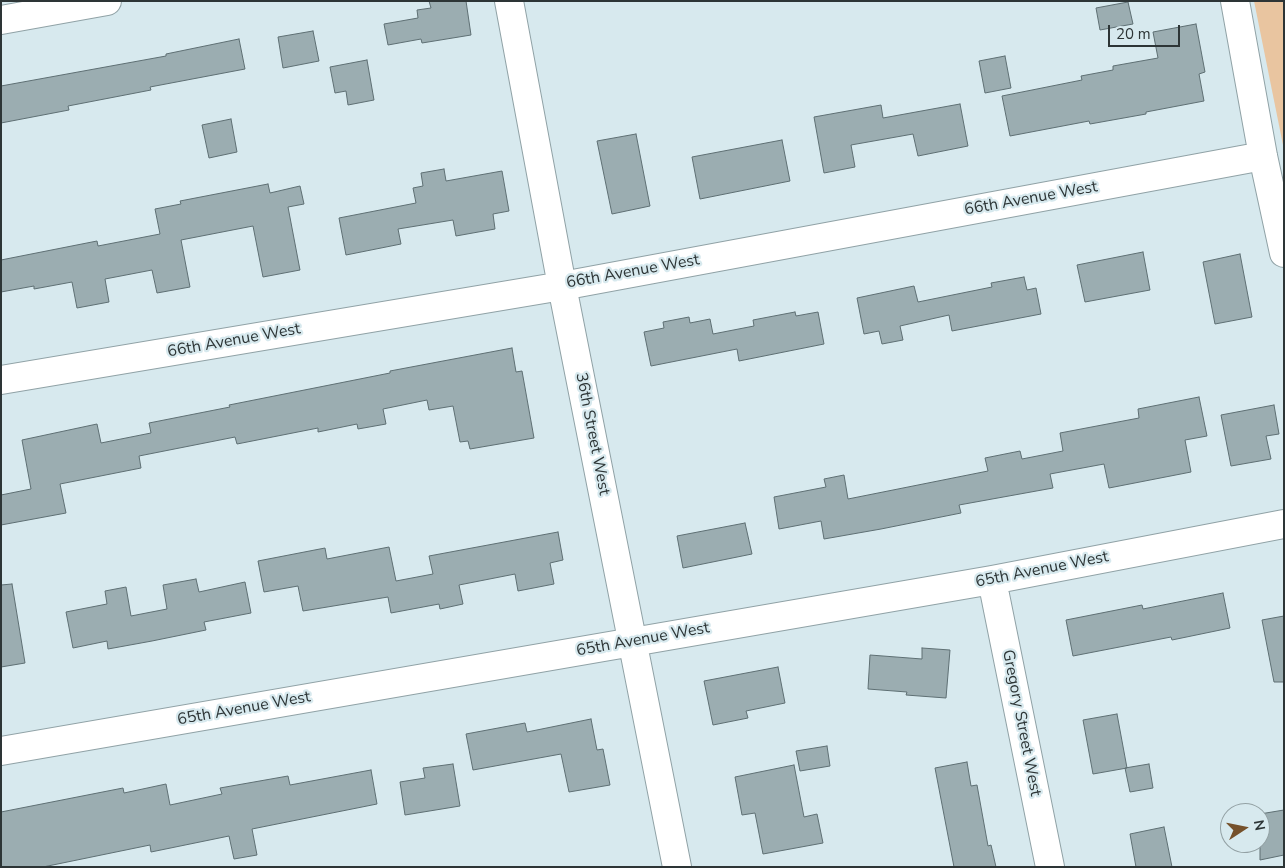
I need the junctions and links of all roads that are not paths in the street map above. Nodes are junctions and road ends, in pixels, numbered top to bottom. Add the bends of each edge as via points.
1 (107, 1) edge
2 (509, 1) edge
3 (1235, 1) edge
4 (1, 20) edge
5 (1263, 156) junction
6 (1284, 253) edge
7 (562, 286) junction
8 (1, 380) edge
9 (1284, 524) edge
10 (992, 580) junction
11 (634, 642) junction
12 (1, 751) edge
13 (677, 867) edge
14 (1050, 867) edge

1 - 4 street
2 - 7 street, 36th Street West
3 - 5 street
5 - 6 street
5 - 7 street, 66th Avenue West
7 - 8 street, 66th Avenue West
7 - 11 street, 36th Street West
9 - 10 street, 65th Avenue West
10 - 11 street, 65th Avenue West
10 - 14 street, Gregory Street West
11 - 12 street, 65th Avenue West
11 - 13 street, 36th Street West

